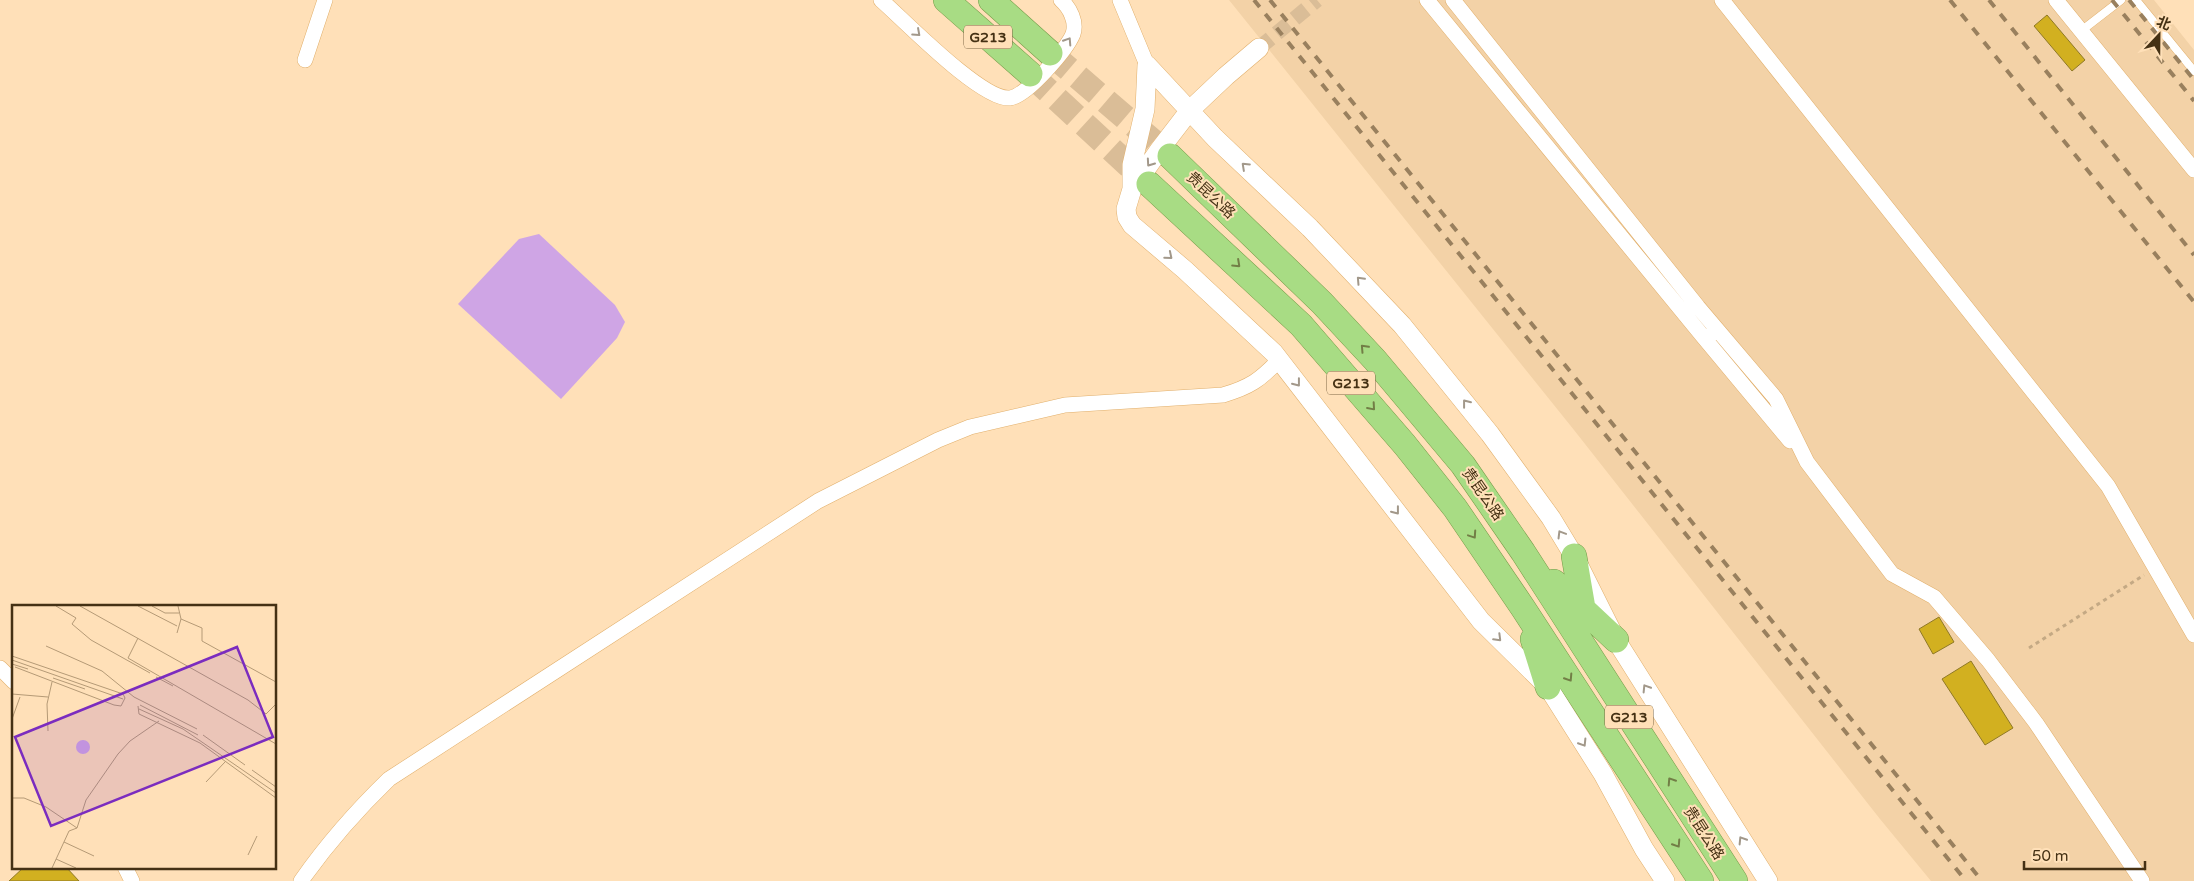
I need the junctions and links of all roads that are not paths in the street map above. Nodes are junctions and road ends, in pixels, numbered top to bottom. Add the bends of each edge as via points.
1 (325, 0) edge
2 (882, 0) edge
3 (946, 0) edge
4 (991, 0) edge
5 (1061, 0) edge
6 (1120, 0) edge
7 (1426, 0) edge
8 (1454, 0) edge
9 (1722, 0) edge
10 (2056, 0) edge
11 (2122, 0) edge
12 (2136, 0) edge
13 (2082, 31) junction
14 (1259, 48) tunnel mouth
15 (1050, 53) tunnel mouth
16 (305, 60) dead end
17 (1147, 65) junction
18 (2194, 71) edge
19 (1030, 74) tunnel mouth
20 (1190, 110) junction
21 (1170, 156) tunnel mouth
22 (2194, 170) edge
23 (1141, 186) junction
24 (1717, 330) junction
25 (1705, 339) junction
26 (1279, 360) junction
27 (1806, 460) junction
28 (1523, 552) junction
29 (1574, 556) junction
30 (1523, 608) junction
31 (1584, 611) junction
32 (2194, 635) edge
33 (1616, 640) junction
34 (1597, 667) junction
35 (0, 668) edge
36 (12, 680) edge
37 (1548, 686) junction
38 (126, 868) edge
39 (132, 881) edge
40 (301, 881) edge
41 (1665, 881) edge
42 (1701, 881) edge
43 (1735, 881) edge
44 (1768, 881) edge
45 (2142, 881) edge

1 - 16 street
2 -> 5 street via 956,68 996,95 1010,98 1033,86 1073,33 1073,17
3 - 19 highway, G213
4 - 15 highway, G213
6 - 17 street
7 - 25 street
8 - 24 street
9 - 32 street via 2108,486
10 - 13 street
11 - 13 lane
12 - 18 lane
13 - 22 street
14 - 20 street
17 - 20 street
17 - 23 street via 1145,109 1132,165
20 -> 23 street
29 -> 20 street via 1551,518 1490,434 1402,325 1310,228
28 -> 21 highway, 贵昆公路 / G213 via 1463,465 1375,360 1260,240
23 -> 26 street via 1126,209 1132,225 1185,270
23 -> 30 highway, 贵昆公路 / G213 via 1301,325 1455,508
24 - 25 street
24 - 27 street via 1776,399
25 - 27 street
26 -> 37 street via 1481,620
26 - 40 street via 1259,381 1223,395 1064,405 970,427 818,501 390,779 320,853
27 - 45 street via 1892,574 1934,597 1988,660 2036,723
28 - 31 highway
28 - 34 highway, 贵昆公路 / G213
29 - 31 highway
29 - 33 street
30 - 37 highway
30 -> 42 highway, 贵昆公路 / G213
31 - 33 highway
31 - 34 highway
44 -> 33 street
43 -> 34 highway, 贵昆公路 / G213
35 - 36 street
37 -> 41 street
38 - 39 street

